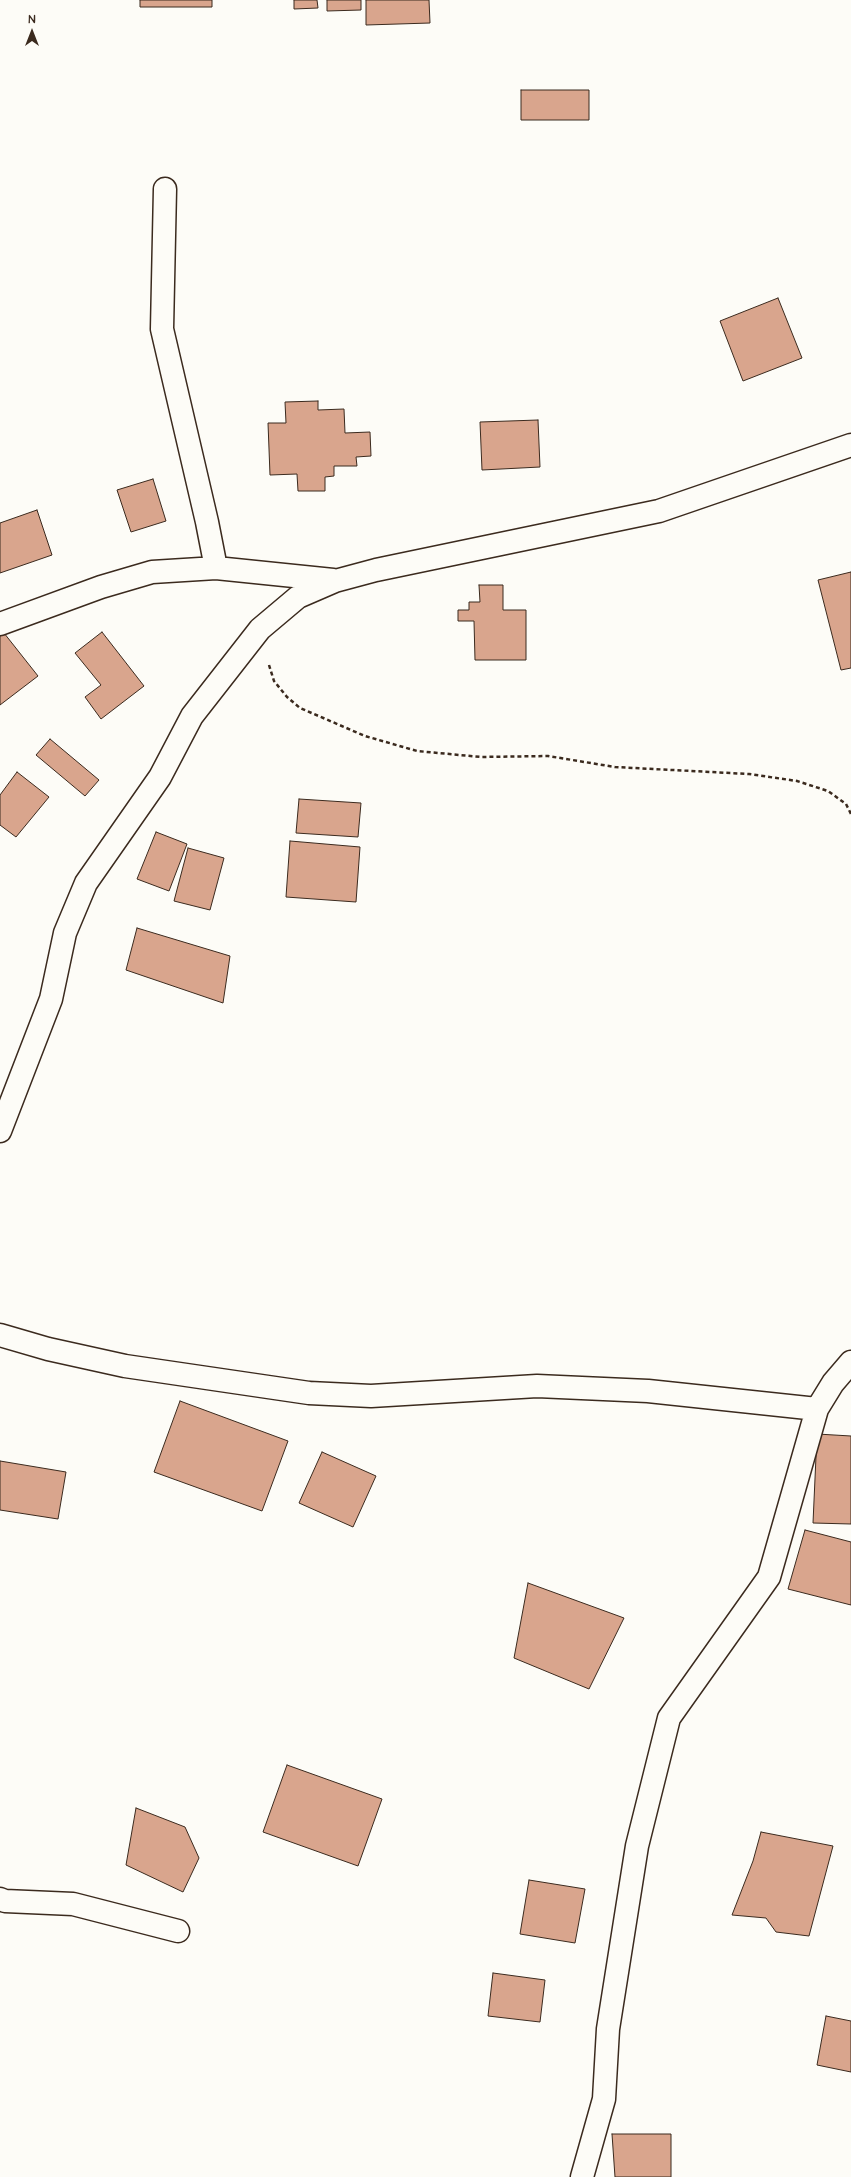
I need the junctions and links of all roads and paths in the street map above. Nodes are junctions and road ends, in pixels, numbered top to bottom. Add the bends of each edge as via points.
1 (165, 189) dead end
2 (851, 445) edge
3 (216, 568) junction
4 (336, 580) junction
5 (0, 624) edge
6 (260, 629) junction
7 (851, 814) edge
8 (0, 1131) edge
9 (0, 1334) edge
10 (851, 1362) edge
11 (817, 1409) junction
12 (0, 1899) edge
13 (178, 1931) dead end
14 (582, 2177) edge

1 - 3 street via 162,329 208,522
2 - 4 street via 659,511
3 - 4 street
3 - 5 street via 152,572 101,587
4 - 6 street via 298,597
6 - 7 path via 274,681 287,697 300,708 365,736 417,751 481,757 548,756 615,767 710,771 797,781 828,791 846,804
6 - 8 street via 192,716 160,777 86,883 65,933 51,999
9 - 11 street via 48,1349 125,1366 308,1393 371,1396 537,1386 648,1391
10 - 11 street via 833,1383
11 - 14 street via 769,1578 669,1718 637,1846 608,2029 604,2099
12 - 13 street via 73,1904

